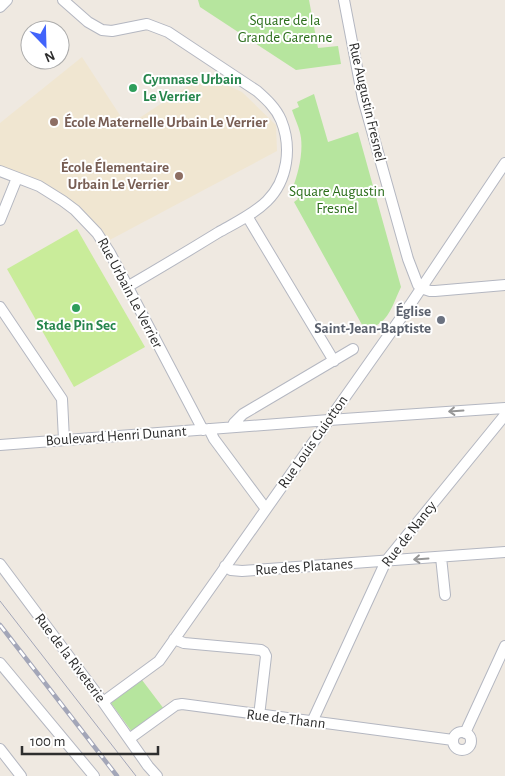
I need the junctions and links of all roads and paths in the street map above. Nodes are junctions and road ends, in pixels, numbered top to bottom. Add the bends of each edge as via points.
1 (7, 0) edge
2 (63, 0) edge
3 (344, 0) edge
4 (0, 7) edge
5 (505, 163) edge
6 (0, 171) edge
7 (17, 178) junction
8 (247, 216) junction
9 (0, 220) edge
10 (505, 285) edge
11 (127, 287) junction
12 (421, 288) junction
13 (0, 307) edge
14 (353, 350) dead end
15 (334, 361) junction
16 (505, 408) edge
17 (505, 415) edge
18 (329, 420) junction
19 (232, 427) junction
20 (206, 429) junction
21 (64, 440) junction
22 (0, 445) edge
23 (266, 509) junction
24 (505, 552) edge
25 (441, 557) junction
26 (386, 561) junction
27 (0, 564) edge
28 (225, 566) junction
29 (445, 595) dead end
30 (174, 639) junction
31 (505, 646) edge
32 (0, 663) edge
33 (103, 702) junction
34 (260, 716) junction
35 (312, 722) junction
36 (465, 733) junction
37 (129, 738) junction
38 (453, 740) junction
39 (0, 749) edge
40 (21, 776) edge
41 (94, 776) edge
42 (157, 776) edge

1 - 4 street
2 - 8 street via 102,30 147,24 168,32 266,98 281,119 286,134 287,158 283,175 273,193
3 - 12 street, Rue Augustin Fresnel via 363,99 408,258
5 - 12 street, Rue Louis Guiotton
6 - 7 street, Rue Urbain Le Verrier
7 - 9 street
7 - 11 street, Rue Urbain Le Verrier via 50,192 86,220 98,233
8 - 11 street
8 - 15 street
10 - 12 street via 436,291
11 - 20 street, Rue Urbain Le Verrier
12 - 18 street, Rue Louis Guiotton
13 - 21 street via 62,399
14 - 15 street
15 - 19 street via 243,414
16 -> 18 street, Boulevard Henri Dunant
17 - 26 street, Rue de Nancy
18 - 19 street, Boulevard Henri Dunant
18 - 23 street, Rue Louis Guiotton
19 - 20 street, Boulevard Henri Dunant
20 - 21 street, Boulevard Henri Dunant
20 - 23 street, Rue Urbain Le Verrier
21 - 22 street, Boulevard Henri Dunant
23 - 28 street, Rue Louis Guiotton
24 - 25 street, Rue des Platanes
25 -> 26 street, Rue des Platanes
25 - 29 street
26 - 28 street, Rue des Platanes via 242,571
26 - 35 street, Rue de Nancy
27 - 33 street, Rue de la Riveterie
28 - 30 street, Rue Louis Guiotton
30 - 33 street, Rue Louis Guiotton via 159,660
30 - 34 street via 184,643 264,652
31 - 36 street
32 - 41 street
33 - 37 street, Rue de la Riveterie
34 - 35 street, Rue de Thann
34 - 37 street, Rue de Thann via 176,705
35 - 38 street, Rue de Thann
36 - 38 street via 456,734
36 - 38 street via 470,739 466,749 456,748
37 - 42 street, Rue de la Riveterie
39 - 40 street

